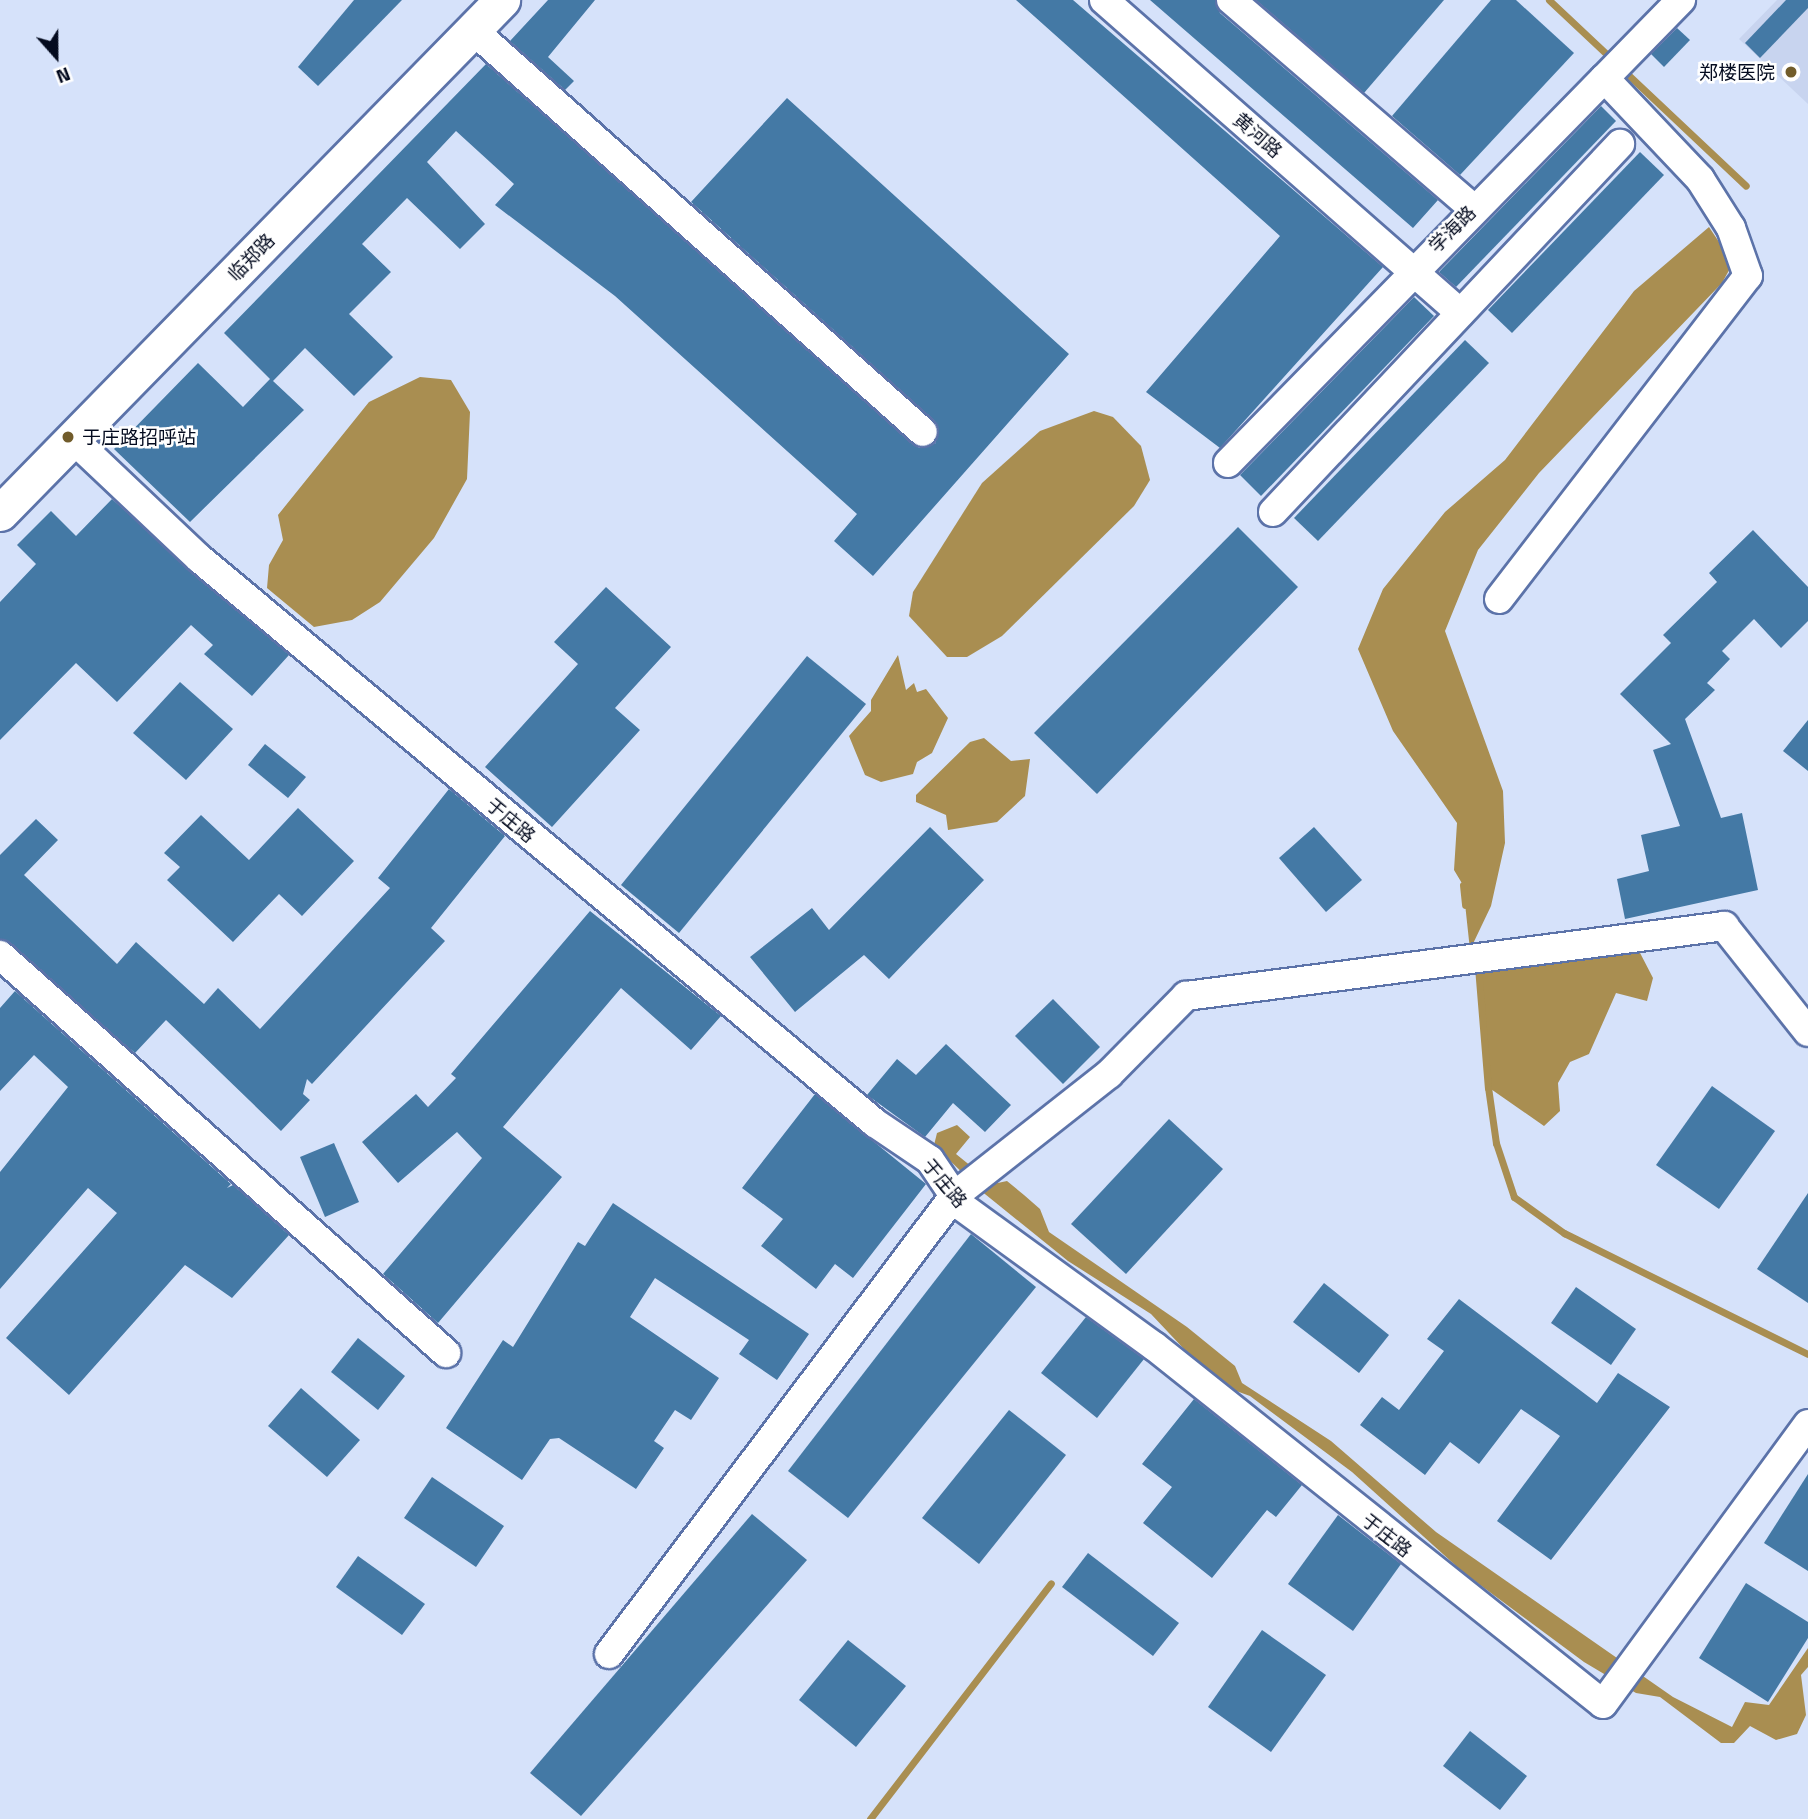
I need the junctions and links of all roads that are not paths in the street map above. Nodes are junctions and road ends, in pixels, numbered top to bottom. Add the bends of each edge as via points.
1 (502, 0) edge
2 (1104, 0) edge
3 (1231, 0) edge
4 (1681, 0) edge
5 (473, 30) junction
6 (1613, 69) junction
7 (1620, 144) dead end
8 (1473, 208) junction
9 (1412, 271) junction
10 (1460, 313) junction
11 (923, 432) dead end
12 (74, 440) junction
13 (1228, 463) dead end
14 (1273, 512) dead end
15 (0, 513) edge
16 (1499, 599) dead end
17 (0, 955) edge
18 (1808, 1032) edge
19 (954, 1196) junction
20 (446, 1353) dead end
21 (1808, 1424) edge
22 (609, 1654) dead end

1 - 5 main road, 临郑路
2 - 9 street, 黄河路
3 - 8 street
4 - 6 street, 学海路
5 - 11 street
5 - 12 main road, 临郑路
6 - 8 street, 学海路
6 - 16 street via 1700,179 1731,228 1748,276
7 - 10 street
8 - 9 street, 学海路
9 - 10 street, 黄河路
9 - 13 street, 学海路
10 - 14 street
12 - 15 main road, 临郑路
12 - 19 street, 于庄路 via 253,603 875,1123 930,1160
17 - 20 street
18 - 19 street via 1724,926 1472,955 1185,996 1109,1074
19 - 21 street, 于庄路 via 1603,1704
19 - 22 street

